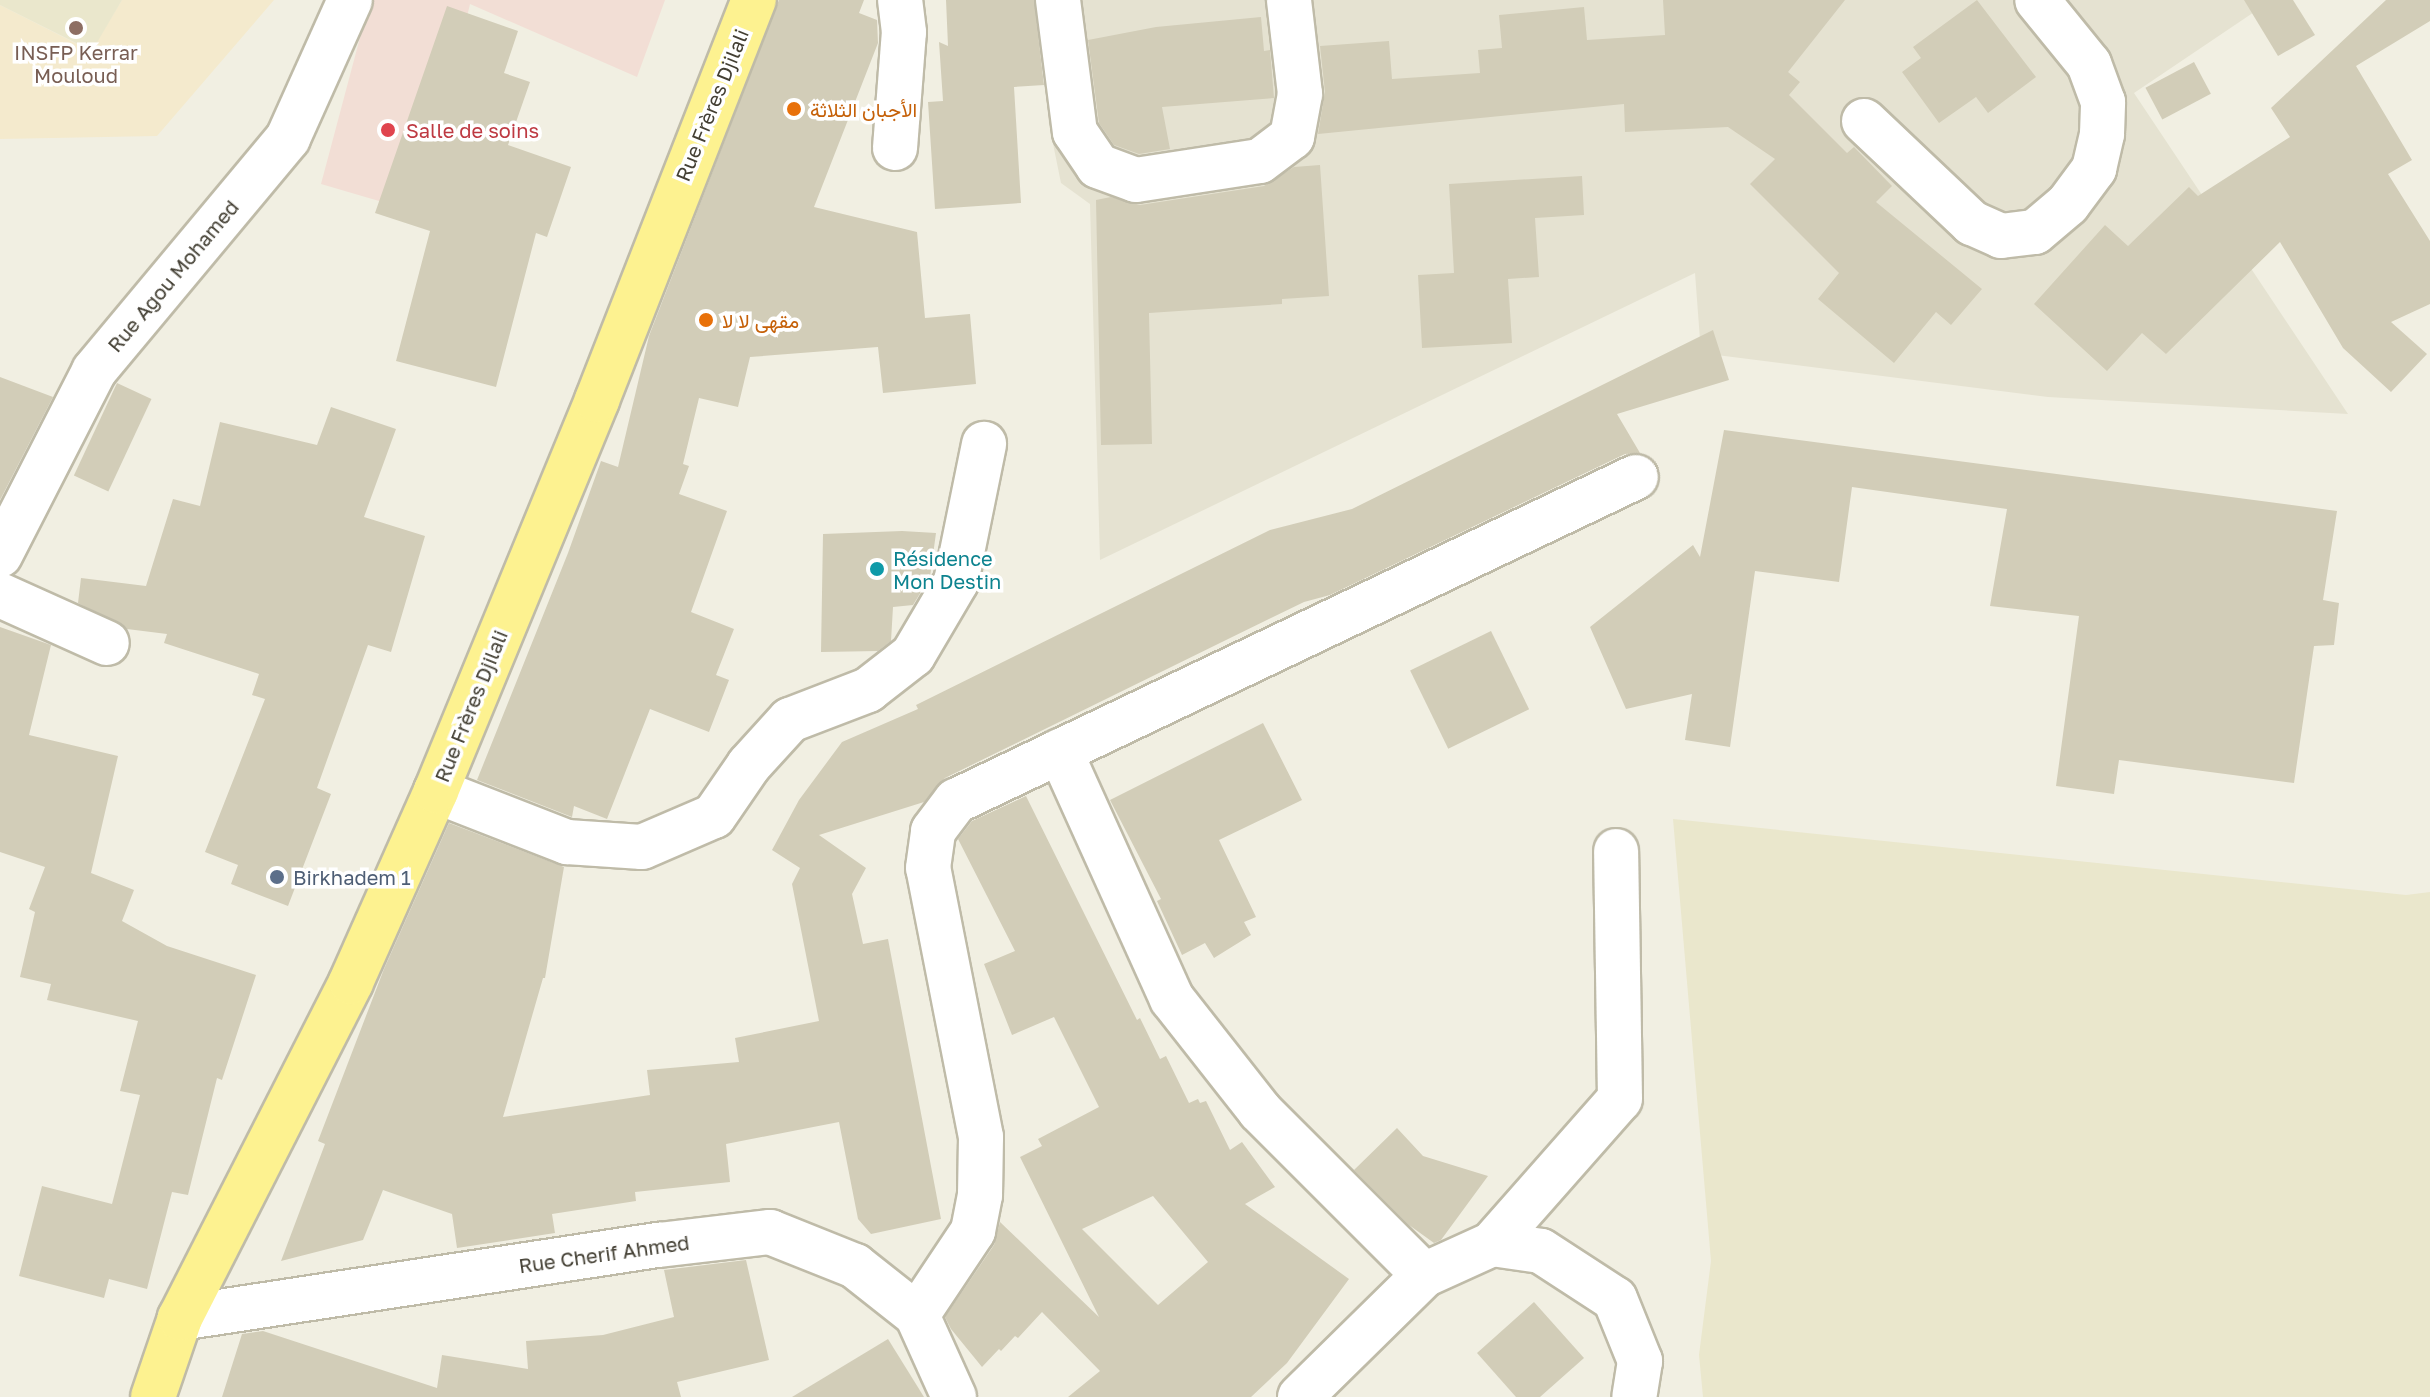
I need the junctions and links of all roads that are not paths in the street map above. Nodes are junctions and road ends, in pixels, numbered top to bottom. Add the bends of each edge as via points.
1 (350, 0) edge
2 (754, 0) edge
3 (900, 0) edge
4 (1058, 0) edge
5 (1289, 0) edge
6 (2037, 0) edge
7 (1864, 121) dead end
8 (895, 148) dead end
9 (984, 444) dead end
10 (1636, 477) dead end
11 (0, 555) edge
12 (0, 595) edge
13 (107, 643) dead end
14 (1060, 751) junction
15 (436, 791) junction
16 (1616, 851) dead end
17 (1492, 1244) junction
18 (1424, 1275) junction
19 (917, 1315) junction
20 (180, 1318) junction
21 (153, 1397) edge
22 (954, 1397) edge
23 (1300, 1397) edge
24 (1634, 1397) edge

1 - 11 street, Rue Agou Mohamed via 288,138 94,371
2 - 15 main road, Rue Frères Djilali
3 - 8 street via 904,32
4 - 5 street via 1075,132 1098,166 1136,180 1260,161 1292,137 1300,94
6 - 7 street via 2089,64 2103,102 2094,169 2068,204 2035,232 2001,236 1972,223
9 - 15 street via 956,582 913,655 868,690 790,720 749,765 714,816 642,847 567,842
10 - 14 street
12 - 13 street
14 - 18 street via 1172,999 1260,1111
14 - 19 street via 956,801 933,831 928,868 981,1137 980,1195 973,1231
15 - 20 main road, Rue Frères Djilali via 351,982
16 - 17 street via 1620,1099
17 - 18 street
17 - 24 street via 1541,1251 1615,1299 1640,1361
18 - 23 street
19 - 20 street, Rue Cherif Ahmed via 855,1266 770,1232
19 - 22 street, Rue Cherif Ahmed
20 - 21 main road, Rue Frères Djilali

